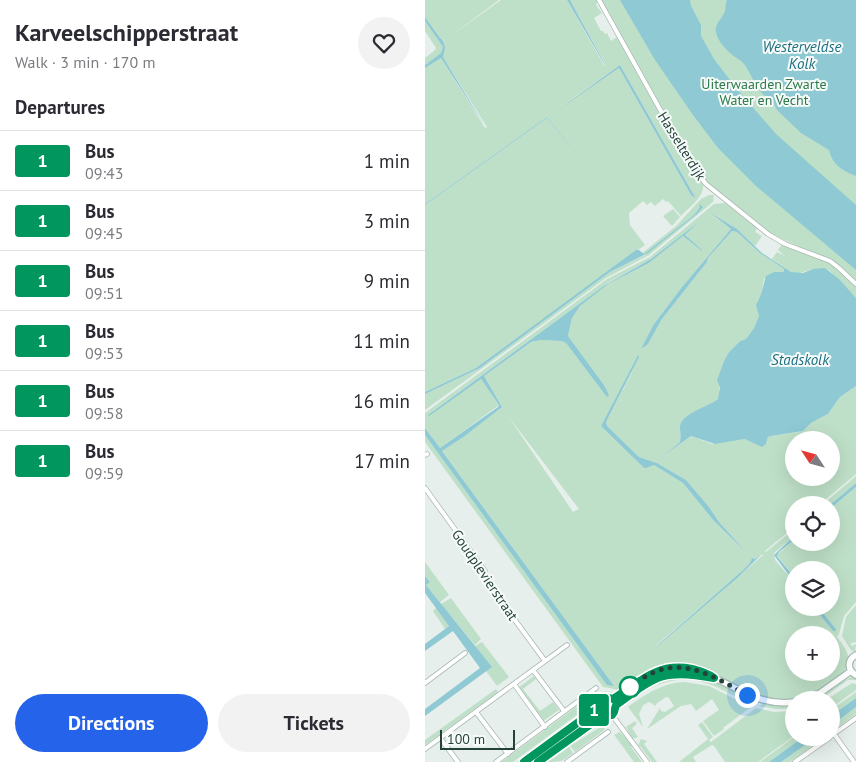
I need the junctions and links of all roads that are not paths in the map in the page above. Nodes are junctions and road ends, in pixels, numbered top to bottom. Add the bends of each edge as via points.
1 (599, 0) edge
2 (856, 284) edge
3 (425, 488) edge
4 (567, 645) dead end
5 (465, 653) dead end
6 (856, 655) edge
7 (545, 661) junction
8 (533, 670) junction
9 (854, 673) edge
10 (425, 683) edge
11 (514, 684) junction
12 (596, 688) dead end
13 (823, 691) edge
14 (614, 702) junction
15 (785, 703) edge
16 (597, 708) junction
17 (476, 712) junction
18 (564, 712) junction
19 (612, 715) junction
20 (602, 716) junction
21 (856, 718) edge
22 (545, 727) junction
23 (840, 730) edge
24 (608, 732) dead end
25 (440, 738) junction
26 (817, 746) edge
27 (840, 746) edge
28 (425, 749) edge
29 (508, 754) junction
30 (575, 756) junction
31 (457, 762) edge
32 (496, 762) edge
33 (524, 762) edge
34 (538, 762) edge
35 (567, 762) edge
36 (579, 762) edge
37 (647, 762) edge
38 (795, 762) edge
39 (854, 762) edge

1 - 2 street, Hasselterdijk via 673,134 707,184 768,234 830,261
3 - 7 street, Goudplevierstraat via 485,571 481,574
4 - 7 street
5 - 10 street
6 - 9 main road via 849,662
7 - 8 street
8 - 11 street
8 - 18 street
9 - 13 main road
11 - 17 street
11 - 22 street
12 - 18 street
14 - 15 main road via 665,675 690,673 714,678 762,701
14 - 16 main road via 606,697 600,699
14 - 19 main road
16 - 20 main road
16 - 33 main road
17 - 25 street
17 - 29 street
18 - 22 street
19 - 20 main road
19 - 37 street
20 - 34 main road
21 - 23 street
22 - 29 street
24 - 30 street
25 - 28 street
25 - 31 street
26 - 38 street
27 - 39 street
29 - 32 street
30 - 35 street
30 - 36 street

